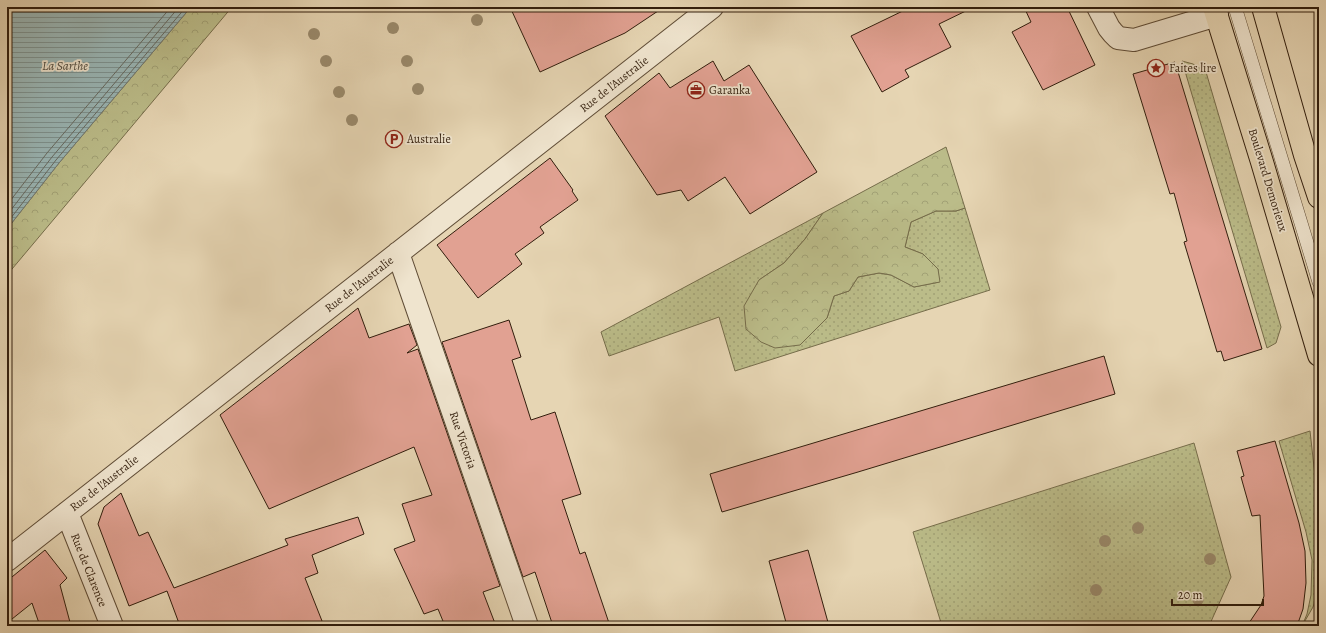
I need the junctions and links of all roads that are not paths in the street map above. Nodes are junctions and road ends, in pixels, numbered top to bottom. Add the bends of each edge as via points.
1 (712, 7) edge
2 (1098, 7) edge
3 (1263, 7) edge
4 (1222, 10) edge
5 (1319, 197) edge
6 (398, 253) junction
7 (1319, 282) edge
8 (1319, 355) edge
9 (67, 513) junction
10 (7, 560) edge
11 (112, 626) edge
12 (527, 626) edge

1 - 6 street, Rue de l'Australie
2 - 4 street via 1109,28 1118,38 1134,40
3 - 5 main road
4 - 7 lane
4 - 8 main road, Boulevard Demorieux via 1262,162
6 - 9 street, Rue de l'Australie
6 - 12 street, Rue Victoria
9 - 10 street, Rue de l'Australie
9 - 11 street, Rue de Clarence

